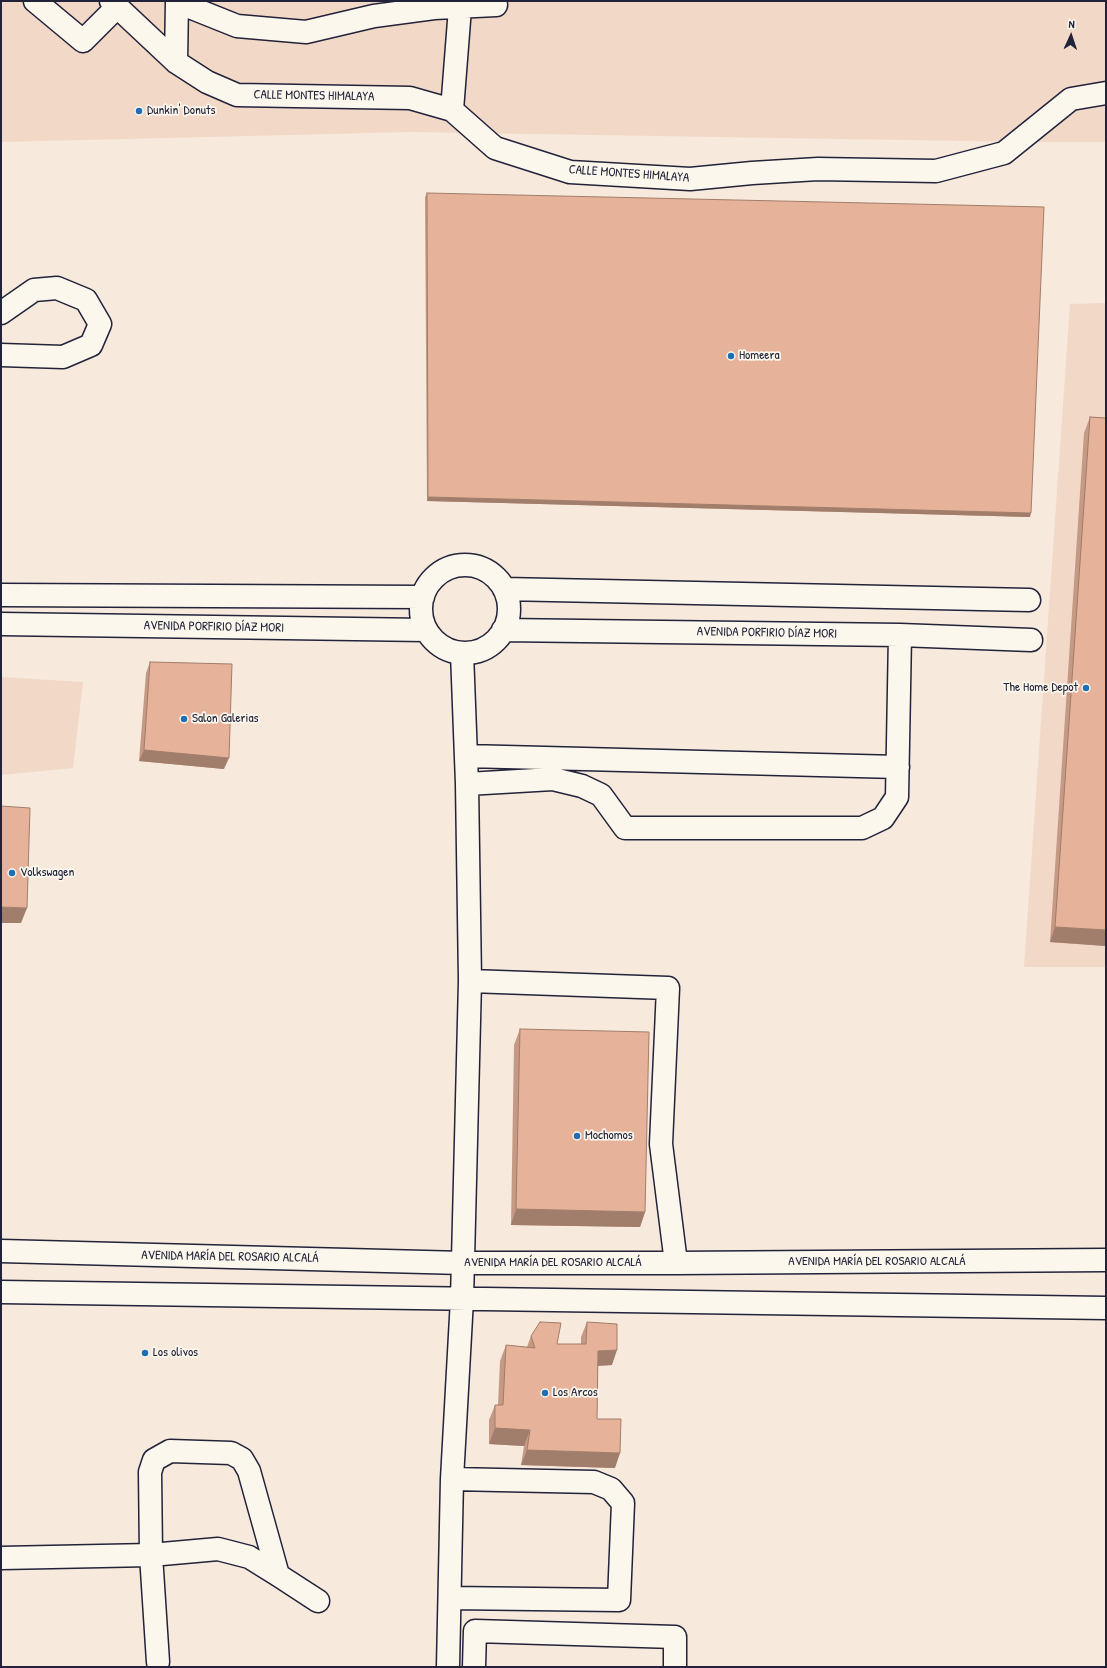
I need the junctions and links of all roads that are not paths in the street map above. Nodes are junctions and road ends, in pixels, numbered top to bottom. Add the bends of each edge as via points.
1 (35, 1) edge
2 (177, 1) edge
3 (114, 4) edge
4 (496, 5) dead end
5 (460, 8) junction
6 (176, 62) junction
7 (1106, 93) edge
8 (452, 110) junction
9 (1, 313) edge
10 (1, 355) edge
11 (504, 589) junction
12 (1, 596) edge
13 (423, 597) junction
14 (1029, 600) dead end
15 (1, 624) edge
16 (426, 630) junction
17 (503, 630) junction
18 (900, 635) junction
19 (1031, 640) dead end
20 (462, 653) junction
21 (466, 756) junction
22 (898, 767) junction
23 (467, 784) junction
24 (470, 981) junction
25 (1, 1251) edge
26 (1106, 1260) edge
27 (463, 1263) junction
28 (676, 1263) junction
29 (1, 1292) edge
30 (462, 1299) junction
31 (1106, 1308) edge
32 (452, 1479) junction
33 (151, 1555) junction
34 (1, 1558) edge
35 (278, 1575) junction
36 (450, 1598) junction
37 (318, 1601) dead end
38 (158, 1662) dead end
39 (448, 1667) edge
40 (474, 1667) edge
41 (675, 1667) edge

1 - 3 street via 83,41
2 - 5 street via 237,26 306,32 374,16 434,8
2 - 6 street
3 - 6 street, CALLE MONTES HIMALAYA
4 - 5 street
5 - 8 street
6 - 8 street, CALLE MONTES HIMALAYA via 208,82 237,95 410,98
7 - 8 street, CALLE MONTES HIMALAYA via 1071,99 1004,153 936,171 818,169 690,180 570,172 495,148
9 - 10 street via 34,290 57,288 86,300 100,324 91,345 63,357
11 - 13 street via 497,578 486,571 474,566 461,566 437,575 428,585
11 - 14 street
11 - 17 street via 509,603 508,617
12 - 13 street
13 - 16 street via 421,608
15 - 16 street, AVENIDA PORFIRIO DÍAZ MORI
16 - 20 street via 441,646
17 - 18 street, AVENIDA PORFIRIO DÍAZ MORI
17 - 20 street via 486,648
18 - 19 street, AVENIDA PORFIRIO DÍAZ MORI
18 - 22 street
20 - 21 street
21 - 22 street
21 - 23 street
22 - 23 street via 898,797 883,818 862,828 625,828 601,795 582,786 553,779
23 - 24 street
24 - 27 street
24 - 28 street via 668,988 661,1144
25 - 27 street, AVENIDA MARÍA DEL ROSARIO ALCALÁ
26 - 28 street, AVENIDA MARÍA DEL ROSARIO ALCALÁ
27 - 28 street, AVENIDA MARÍA DEL ROSARIO ALCALÁ
27 - 30 street
29 - 30 street
30 - 31 street
30 - 32 street
32 - 36 street
32 - 36 street via 594,1482 611,1489 623,1503 619,1600
33 - 34 street
33 - 35 street via 218,1549 249,1557
33 - 35 street via 150,1472 154,1460 170,1452 231,1453 242,1459 249,1471
33 - 38 street
35 - 37 street
36 - 39 street
40 - 41 street via 475,1631 675,1637

